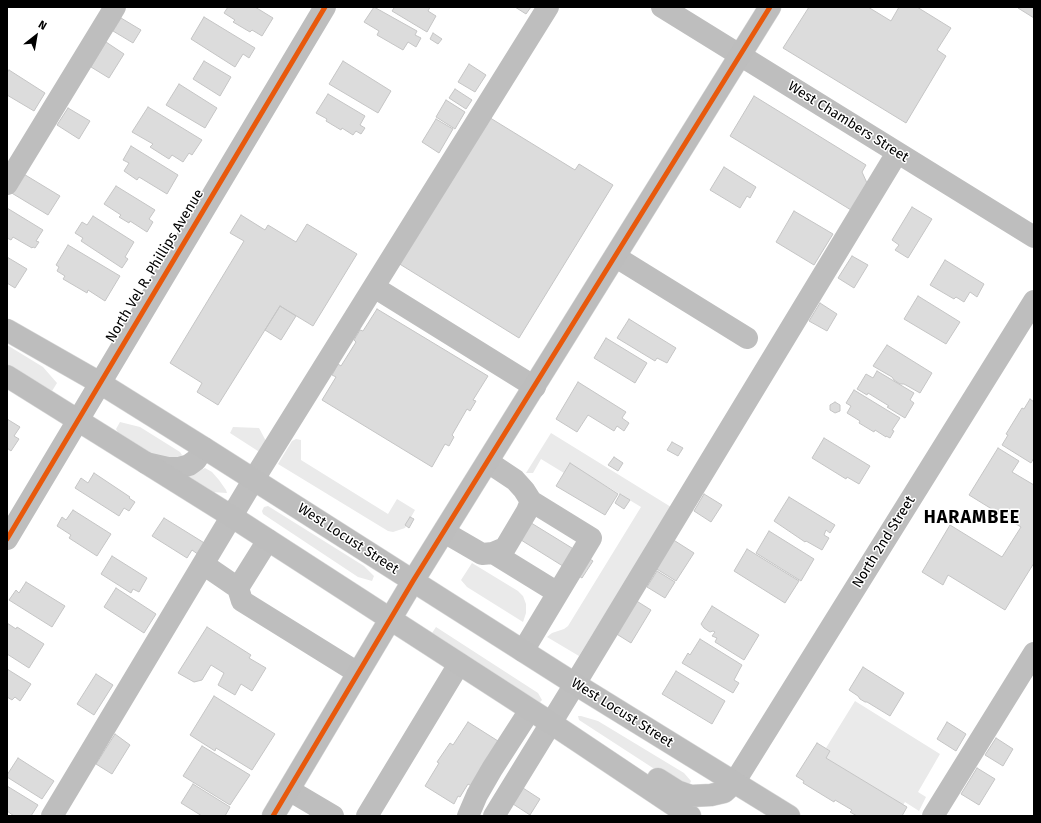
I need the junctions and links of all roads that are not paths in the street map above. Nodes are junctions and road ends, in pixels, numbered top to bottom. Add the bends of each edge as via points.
1 (115, 7) edge
2 (325, 7) edge
3 (548, 7) edge
4 (662, 7) edge
5 (770, 7) edge
6 (741, 56) junction
7 (897, 153) junction
8 (7, 184) edge
9 (1034, 238) edge
10 (616, 257) junction
11 (374, 287) junction
12 (1034, 301) edge
13 (7, 330) edge
14 (747, 338) dead end
15 (7, 376) edge
16 (100, 383) junction
17 (535, 387) junction
18 (77, 420) junction
19 (204, 448) junction
20 (488, 462) junction
21 (146, 463) junction
22 (254, 479) junction
23 (530, 501) junction
24 (231, 516) junction
25 (444, 532) junction
26 (7, 539) edge
27 (268, 540) junction
28 (493, 553) junction
29 (203, 564) junction
30 (413, 581) junction
31 (238, 588) junction
32 (558, 593) junction
33 (390, 619) junction
34 (523, 651) junction
35 (1034, 652) edge
36 (459, 664) junction
37 (358, 673) junction
38 (575, 684) junction
39 (530, 710) junction
40 (551, 723) junction
41 (734, 782) junction
42 (289, 790) junction
43 (52, 816) edge
44 (273, 816) edge
45 (333, 816) edge
46 (367, 816) edge
47 (468, 816) edge
48 (494, 816) edge
49 (690, 816) edge
50 (788, 816) edge
51 (933, 816) edge

1 - 8 street
2 - 16 street, North Vel R. Phillips Avenue
3 - 11 street
4 - 6 street, West Chambers Street
5 - 6 main road
6 - 7 street, West Chambers Street
6 - 10 main road
7 - 9 street, West Chambers Street
7 - 38 street
10 - 14 street
10 - 17 main road
11 - 17 street
11 - 22 street
12 - 41 street, North 2nd Street
13 - 16 main road, West Locust Street
15 - 18 main road
16 - 18 street, North Vel R. Phillips Avenue
16 - 19 main road, West Locust Street
17 - 20 main road
18 - 21 main road
18 - 26 street, North Vel R. Phillips Avenue
19 - 21 street via 196,460 180,468
19 - 22 main road, West Locust Street
20 - 23 street via 515,480
20 - 25 main road
21 - 24 main road
22 - 24 street
22 - 30 main road, West Locust Street
23 - 28 street via 527,511 505,548
23 - 32 street via 591,538
24 - 27 main road
24 - 29 street
25 - 28 street via 482,554
25 - 30 main road
27 - 31 street
27 - 33 main road
28 - 32 street
29 - 31 street
29 - 43 street
30 - 33 main road
30 - 34 main road, West Locust Street
31 - 37 street via 242,601
32 - 34 street
33 - 36 main road
33 - 37 main road
34 - 38 main road, West Locust Street
35 - 51 street
36 - 39 main road
36 - 46 street
37 - 42 main road
38 - 40 street
38 - 41 main road, West Locust Street
39 - 40 main road
39 - 47 street via 492,769
40 - 41 main road via 575,724 677,791 691,796 724,792
40 - 48 street
40 - 49 main road
41 - 50 main road, West Locust Street
42 - 44 main road
42 - 45 street

